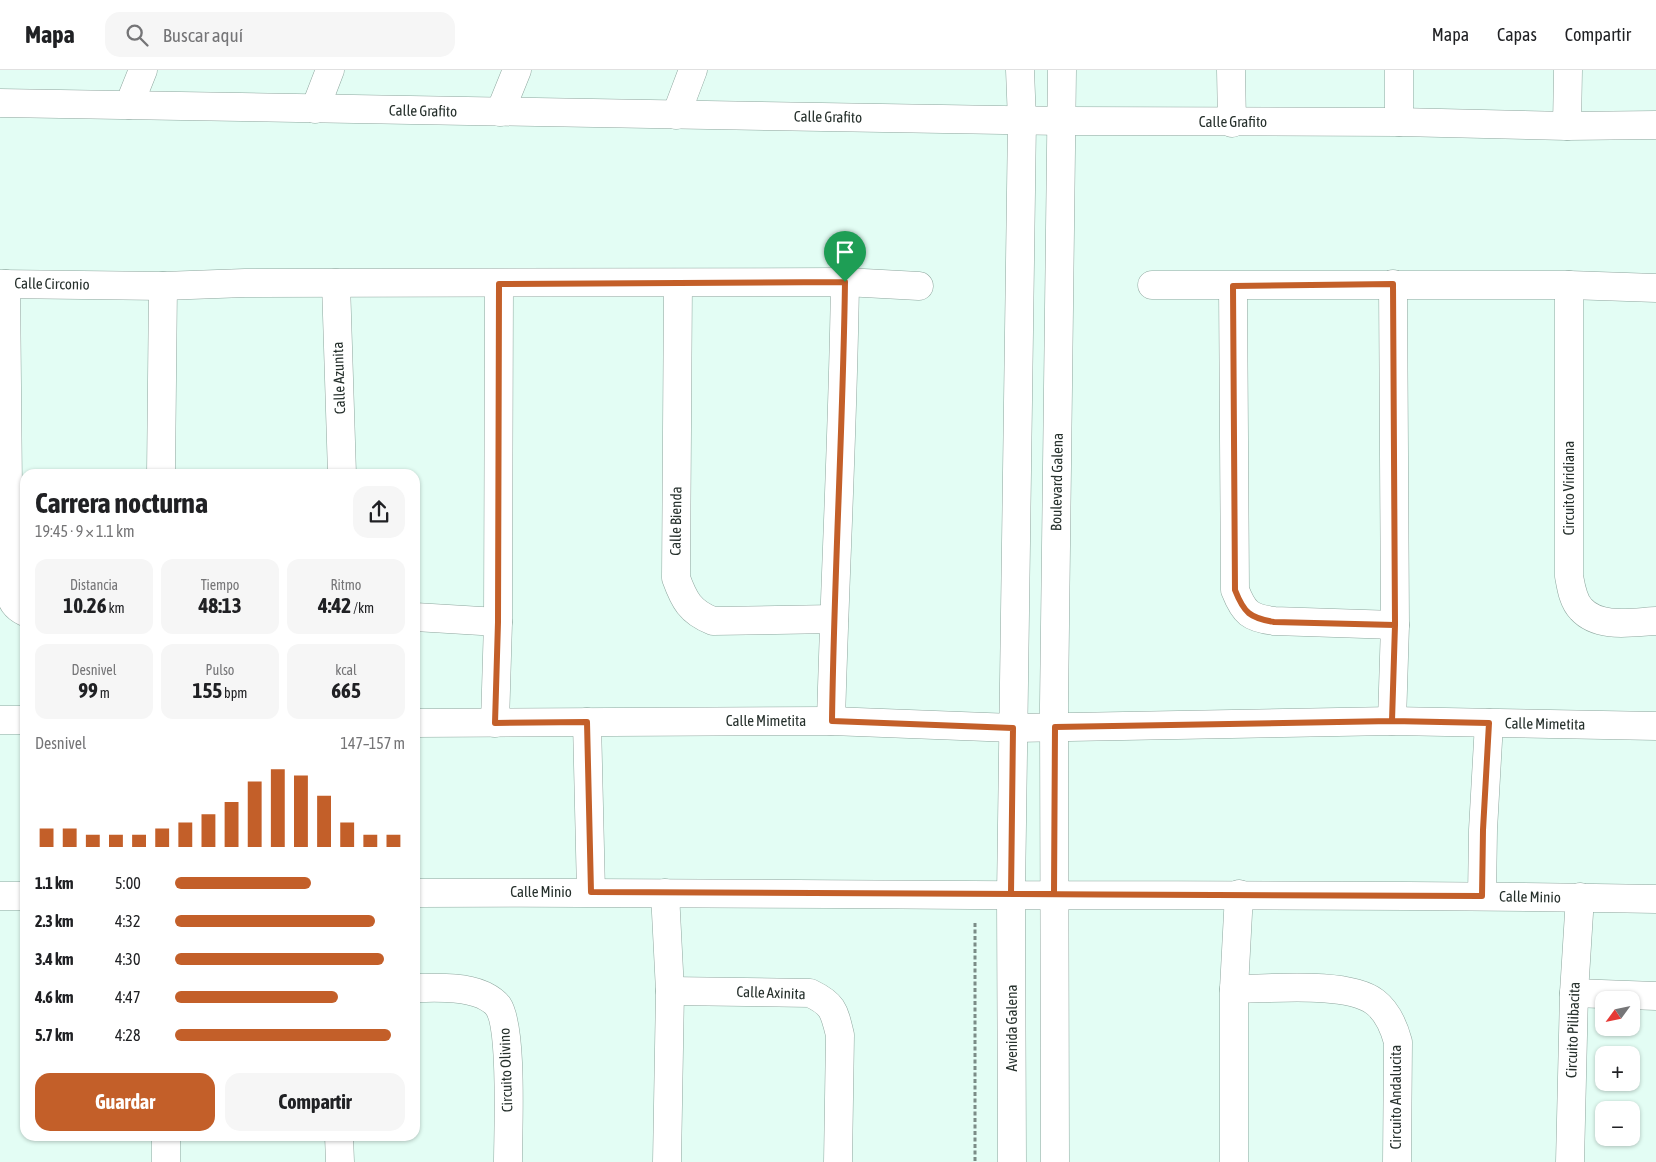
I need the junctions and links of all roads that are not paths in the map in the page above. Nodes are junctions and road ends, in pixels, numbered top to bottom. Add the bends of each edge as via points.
1 (143, 70) edge
2 (330, 70) edge
3 (517, 70) edge
4 (694, 70) edge
5 (1020, 70) edge
6 (1062, 70) edge
7 (1232, 70) edge
8 (1399, 70) edge
9 (1568, 70) edge
10 (0, 103) edge
11 (129, 105) junction
12 (315, 109) junction
13 (500, 112) junction
14 (676, 115) junction
15 (1022, 121) junction
16 (1062, 121) junction
17 (1399, 122) junction
18 (1232, 123) junction
19 (1656, 125) edge
20 (1566, 126) junction
21 (845, 282) junction
22 (336, 283) junction
23 (678, 283) junction
24 (3, 284) edge
25 (499, 284) junction
26 (1393, 284) junction
27 (1152, 285) dead end
28 (1569, 285) junction
29 (163, 286) junction
30 (919, 286) dead end
31 (1233, 286) junction
32 (1656, 288) edge
33 (161, 469) edge
34 (342, 469) edge
35 (20, 609) edge
36 (420, 617) edge
37 (834, 619) junction
38 (1656, 621) edge
39 (498, 622) junction
40 (1395, 625) junction
41 (0, 720) edge
42 (20, 720) edge
43 (832, 721) junction
44 (1392, 721) junction
45 (587, 722) junction
46 (420, 723) edge
47 (495, 723) junction
48 (1489, 723) junction
49 (1656, 726) edge
50 (1055, 727) junction
51 (1013, 728) junction
52 (591, 892) junction
53 (420, 893) edge
54 (665, 893) junction
55 (1011, 894) junction
56 (1054, 894) junction
57 (1239, 894) junction
58 (0, 896) edge
59 (20, 896) edge
60 (1482, 896) junction
61 (1580, 897) junction
62 (1656, 899) edge
63 (420, 988) edge
64 (1234, 989) junction
65 (670, 991) junction
66 (1574, 993) junction
67 (1656, 996) edge
68 (166, 1141) edge
69 (339, 1141) edge
70 (166, 1162) edge
71 (340, 1162) edge
72 (508, 1162) edge
73 (667, 1162) edge
74 (838, 1162) edge
75 (1012, 1162) edge
76 (1055, 1162) edge
77 (1234, 1162) edge
78 (1396, 1162) edge
79 (1570, 1162) edge

1 - 11 street
2 - 12 street
3 - 13 street
4 - 14 street
5 - 15 street
6 - 16 street, Boulevard Galena
7 - 18 street
8 - 17 street
9 - 20 street
10 - 11 street, Calle Grafito
11 - 12 street, Calle Grafito
12 - 13 street, Calle Grafito
13 - 14 street, Calle Grafito
14 - 15 street, Calle Grafito
15 - 16 street, Calle Grafito
15 - 51 street
16 - 18 street, Calle Grafito
16 - 50 street, Boulevard Galena
17 - 18 street, Calle Grafito
17 - 20 street, Calle Grafito
19 - 20 street, Calle Grafito
21 - 23 street
21 - 30 street
21 - 37 street
22 - 25 street
22 - 29 street, Calle Circonio
22 - 34 street, Calle Azunita
23 - 25 street
23 - 37 street, Calle Bienda via 676,578 681,592 687,604 713,621
24 - 29 street, Calle Circonio
24 - 35 street, Calle Circonio via 8,590 10,599
25 - 39 street
26 - 28 street
26 - 31 street
26 - 40 street
27 - 31 street
28 - 32 street
28 - 38 street, Circuito Viridiana via 1569,576 1573,595 1580,609 1596,620 1616,623
29 - 33 street
31 - 40 street via 1235,590 1241,605 1247,613 1274,622
36 - 39 street
37 - 43 street
39 - 47 street
40 - 44 street
41 - 42 street
43 - 45 street, Calle Mimetita
43 - 51 street, Calle Mimetita
44 - 48 street, Calle Mimetita
44 - 50 street, Calle Mimetita
45 - 47 street, Calle Mimetita
45 - 52 street
46 - 47 street, Calle Mimetita
48 - 49 street, Calle Mimetita
48 - 60 street
50 - 51 street, Calle Mimetita
50 - 56 street, Boulevard Galena
51 - 55 street
52 - 53 street, Calle Minio
52 - 54 street, Calle Minio
54 - 55 street, Calle Minio
54 - 65 street
55 - 56 street, Calle Minio
55 - 75 street, Avenida Galena
56 - 57 street, Calle Minio
56 - 76 street
57 - 60 street, Calle Minio
57 - 64 street
58 - 59 street
60 - 61 street, Calle Minio
61 - 62 street, Calle Minio
61 - 66 street, Circuito Pilibacita
63 - 72 street, Circuito Olivino via 465,989 498,1006 507,1042
64 - 77 street
64 - 78 street, Circuito Andalucita via 1328,988 1355,992 1376,1002 1392,1023 1398,1042
65 - 73 street
65 - 74 street, Calle Axinita via 810,993 825,1000 835,1015 840,1034
66 - 67 street
66 - 79 street, Circuito Pilibacita
68 - 70 street
69 - 71 street

